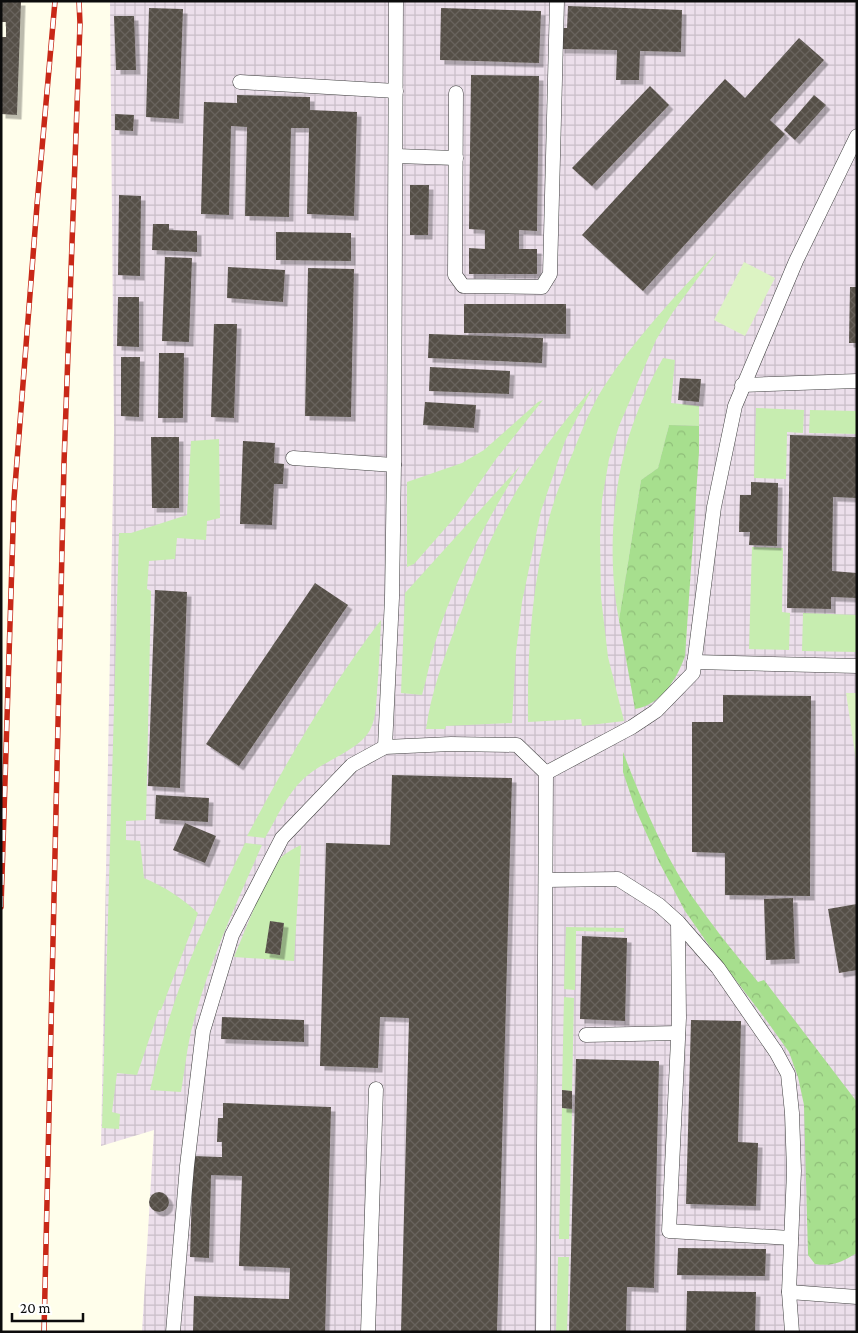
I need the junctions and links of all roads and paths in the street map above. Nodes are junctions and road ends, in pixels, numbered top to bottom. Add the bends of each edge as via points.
1 (396, 1) edge
2 (557, 1) edge
3 (240, 82) dead end
4 (396, 92) junction
5 (456, 93) dead end
6 (857, 136) edge
7 (396, 156) junction
8 (456, 158) junction
9 (857, 381) edge
10 (742, 385) junction
11 (293, 458) dead end
12 (394, 466) junction
13 (694, 662) junction
14 (857, 666) edge
15 (384, 747) junction
16 (546, 773) junction
17 (546, 880) junction
18 (678, 922) junction
19 (678, 1034) junction
20 (586, 1035) dead end
21 (376, 1089) dead end
22 (791, 1238) junction
23 (789, 1292) junction
24 (857, 1297) edge
25 (173, 1332) edge
26 (368, 1332) edge
27 (544, 1332) edge
28 (792, 1332) edge

1 - 4 lane
2 - 8 lane via 550,274 542,287 463,286 455,275
3 - 4 lane
4 - 7 lane
5 - 8 lane
6 - 10 lane via 796,261
7 - 8 lane
7 - 12 lane
9 - 10 lane
10 - 13 lane via 714,507
11 - 12 lane
12 - 15 lane via 392,598
13 - 14 lane
13 - 16 lane via 693,672 656,711 632,728
15 - 16 lane via 517,745
15 - 25 lane via 352,765 282,838 232,935 203,1031 187,1166
16 - 17 lane
17 - 18 lane via 618,879 659,905
17 - 27 lane
18 - 19 lane
18 - 22 lane via 718,968 788,1074 794,1171
19 - 20 lane
19 - 22 lane via 669,1231
21 - 26 lane
22 - 23 lane
23 - 24 lane
23 - 28 lane

